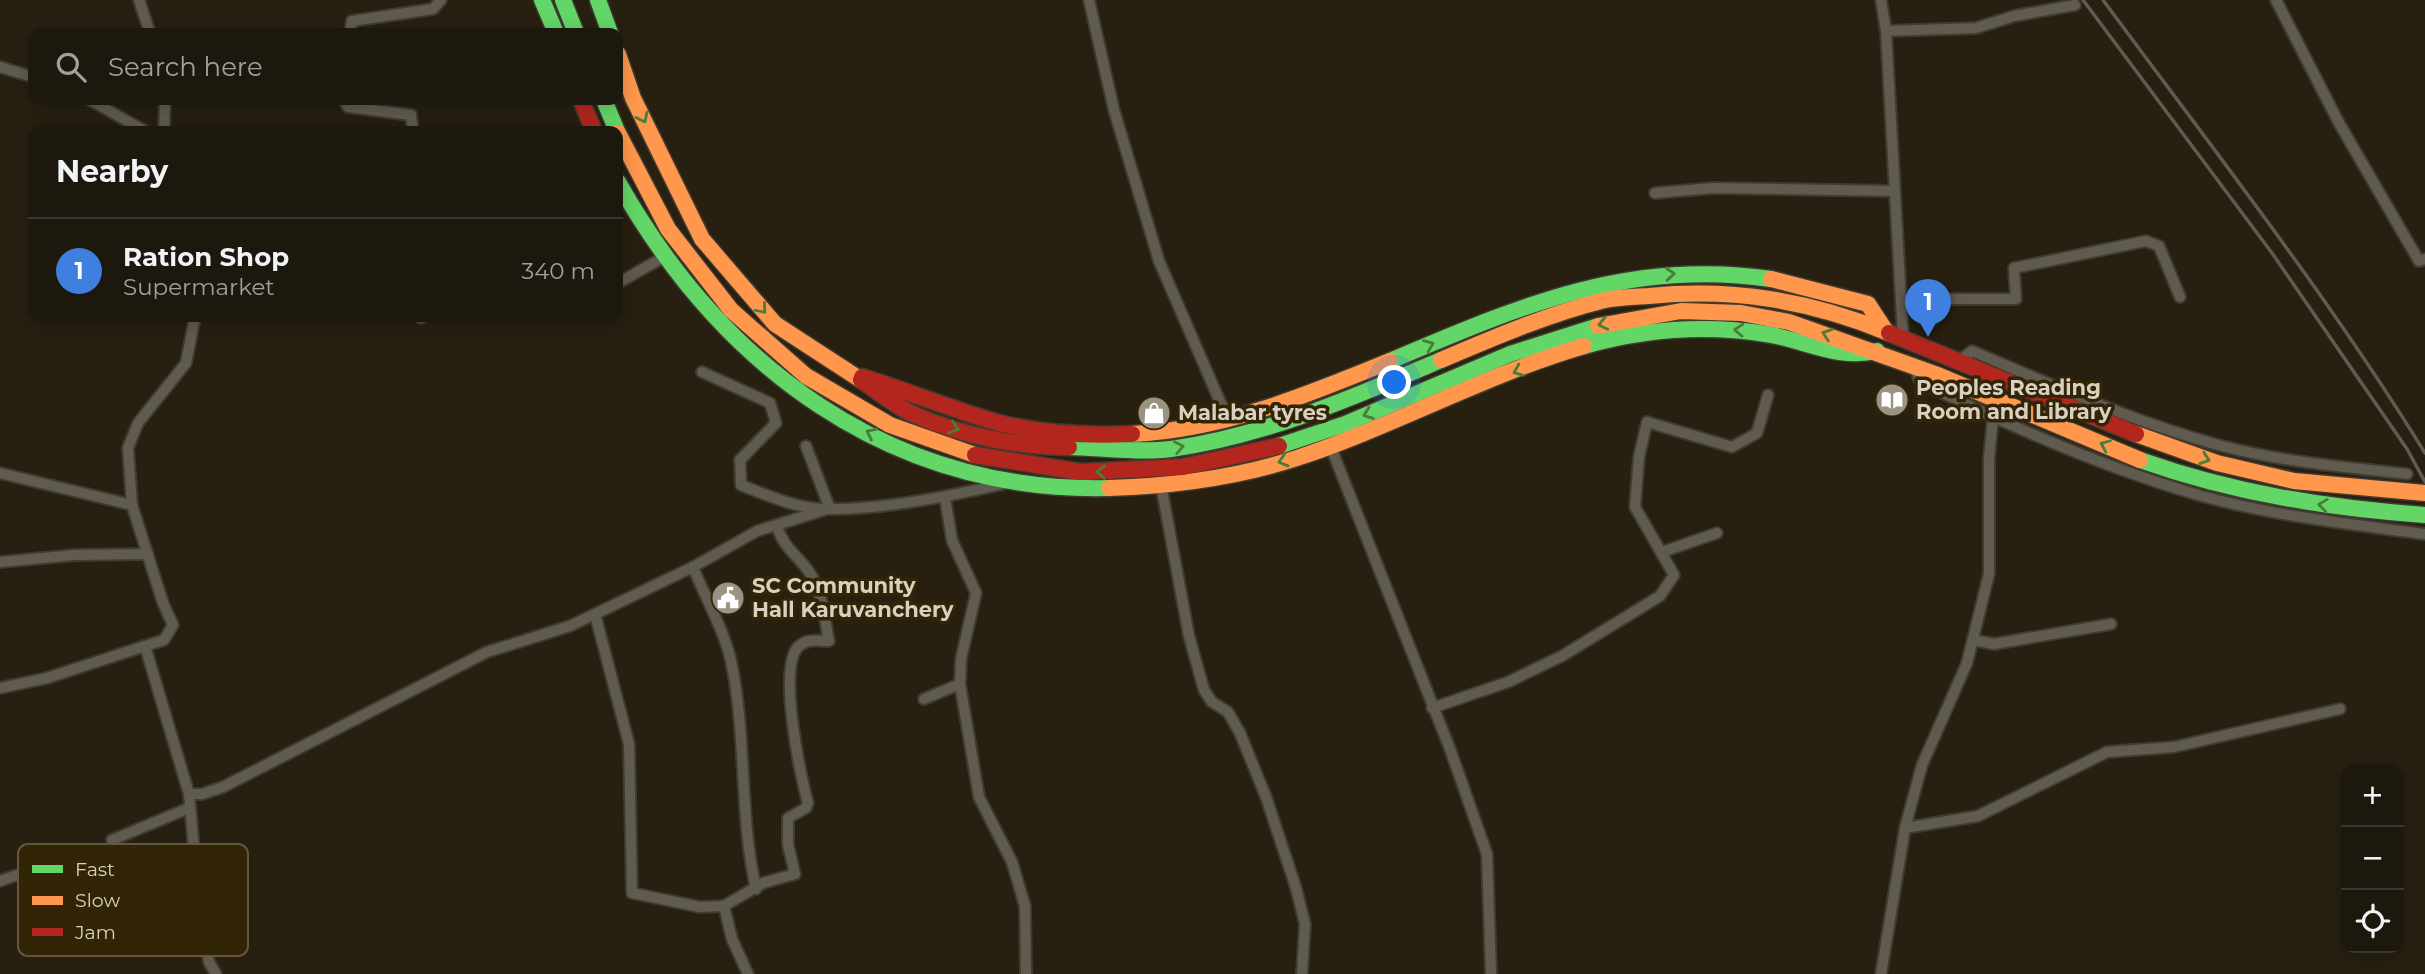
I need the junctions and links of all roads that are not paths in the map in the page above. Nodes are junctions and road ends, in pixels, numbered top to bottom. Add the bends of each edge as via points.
1 (139, 0) edge
2 (440, 0) edge
3 (542, 0) edge
4 (563, 0) edge
5 (598, 0) edge
6 (1089, 0) edge
7 (1881, 0) edge
8 (2276, 0) edge
9 (2075, 5) dead end
10 (148, 28) edge
11 (351, 28) edge
12 (551, 28) edge
13 (574, 28) edge
14 (608, 28) edge
15 (1886, 31) junction
16 (0, 67) edge
17 (623, 68) edge
18 (28, 75) edge
19 (99, 105) edge
20 (165, 105) edge
21 (347, 105) edge
22 (583, 105) edge
23 (606, 105) edge
24 (136, 126) edge
25 (164, 126) edge
26 (412, 126) edge
27 (592, 126) edge
28 (615, 126) edge
29 (623, 146) edge
30 (623, 190) edge
31 (1894, 191) junction
32 (1655, 193) dead end
33 (664, 257) junction
34 (2425, 260) edge
35 (623, 280) edge
36 (2180, 297) dead end
37 (1901, 299) junction
38 (194, 322) edge
39 (1885, 330) junction
40 (1903, 337) junction
41 (1877, 351) junction
42 (1960, 360) junction
43 (1914, 365) junction
44 (702, 372) dead end
45 (846, 372) junction
46 (1768, 395) dead end
47 (1993, 418) junction
48 (1228, 420) junction
49 (1331, 445) junction
50 (806, 446) dead end
51 (0, 473) edge
52 (2407, 474) dead end
53 (1017, 481) junction
54 (1161, 485) junction
55 (2425, 493) edge
56 (945, 498) junction
57 (132, 505) junction
58 (827, 509) junction
59 (2425, 515) edge
60 (777, 526) junction
61 (1717, 533) dead end
62 (2424, 534) edge
63 (1662, 552) junction
64 (148, 554) junction
65 (0, 562) edge
66 (693, 567) junction
67 (595, 614) junction
68 (2111, 624) dead end
69 (1973, 640) junction
70 (145, 646) junction
71 (960, 684) junction
72 (0, 688) edge
73 (924, 699) dead end
74 (1432, 708) junction
75 (2340, 709) dead end
76 (189, 794) junction
77 (189, 808) junction
78 (1905, 828) junction
79 (112, 840) dead end
80 (193, 844) edge
81 (18, 875) edge
82 (0, 881) edge
83 (756, 889) junction
84 (724, 906) junction
85 (208, 956) edge
86 (216, 974) edge
87 (748, 974) edge
88 (1026, 974) edge
89 (1302, 974) edge
90 (1491, 974) edge
91 (1881, 974) edge

1 - 10 street
2 - 11 street via 433,9 352,21
3 - 12 main road
4 - 13 main road
5 - 14 main road
6 - 48 street via 1114,110 1159,261
7 - 15 street
8 - 34 street via 2382,200 2418,261
9 - 15 street via 1976,28
15 - 31 street
16 - 18 street
17 -> 45 main road via 702,239 775,324
19 - 24 street
20 - 25 street
21 - 26 street via 411,115
22 - 27 main road
23 - 28 main road
41 -> 29 main road via 1798,324 1740,313 1645,315 1574,330 1292,443 1224,462 1168,472 1108,472 988,461 916,437 842,401 785,362 738,319 694,268 659,219
30 - 33 main road
31 - 32 street via 1713,188
31 - 37 street
33 - 35 street
53 -> 33 main road via 953,468 835,415 731,337
36 - 37 street via 2159,246 2146,241 2014,268 2016,299
37 - 40 street
38 - 57 street via 186,363 138,423 128,448
39 - 40 main road
45 -> 39 main road via 914,415 976,435 1038,447 1169,449 1255,431 1352,398 1513,330 1603,300 1691,292 1747,294 1800,302
48 -> 39 main road via 1283,404 1570,292 1621,279 1672,274 1774,278 1868,304
40 - 42 main road
41 - 43 main road
41 -> 49 main road via 1846,356 1747,330 1657,329 1556,356
42 - 43 main road
42 - 52 street via 1972,351 2078,396 2222,446 2299,462
42 -> 55 main road via 2079,413 2217,463 2294,481
43 - 47 street via 1920,382
59 -> 43 main road via 2296,502 2204,480 2144,461
44 - 58 street via 770,403 776,423 740,460 741,485 772,498
45 - 48 main road via 978,417 1041,432 1165,432
46 - 63 street via 1757,433 1732,447 1647,422 1635,507
47 - 62 street via 2201,496 2270,512
47 - 69 street via 1989,574
49 -> 54 main road via 1248,472
49 - 74 street
50 - 58 street
51 - 57 street
53 - 54 main road
53 - 56 street
54 - 89 street via 1189,636 1204,690 1228,712 1240,733 1296,888 1305,924
56 - 58 street
56 - 71 street via 952,540 976,593
57 - 64 street
58 - 60 street
60 - 66 street via 757,531
60 - 83 street via 782,544 814,581 829,641 808,640 796,649 788,683 808,803 788,818 795,874
61 - 63 street
63 - 74 street via 1674,575 1660,596 1562,656 1508,682
64 - 65 street
64 - 70 street via 173,625 164,640
66 - 67 street
66 - 83 street via 730,660 746,796 744,828
67 - 76 street via 487,652 223,787
67 - 84 street via 629,744 632,893 699,907
68 - 69 street via 1994,644
69 - 78 street via 1922,765
70 - 72 street
70 - 76 street
71 - 73 street
71 - 88 street via 979,797 1012,862 1025,906
74 - 90 street via 1487,854
75 - 78 street via 2174,747 2107,752 1978,816
76 - 77 street
77 - 79 street
77 - 80 street
78 - 91 street
81 - 82 street
83 - 84 street
84 - 87 street
85 - 86 street

